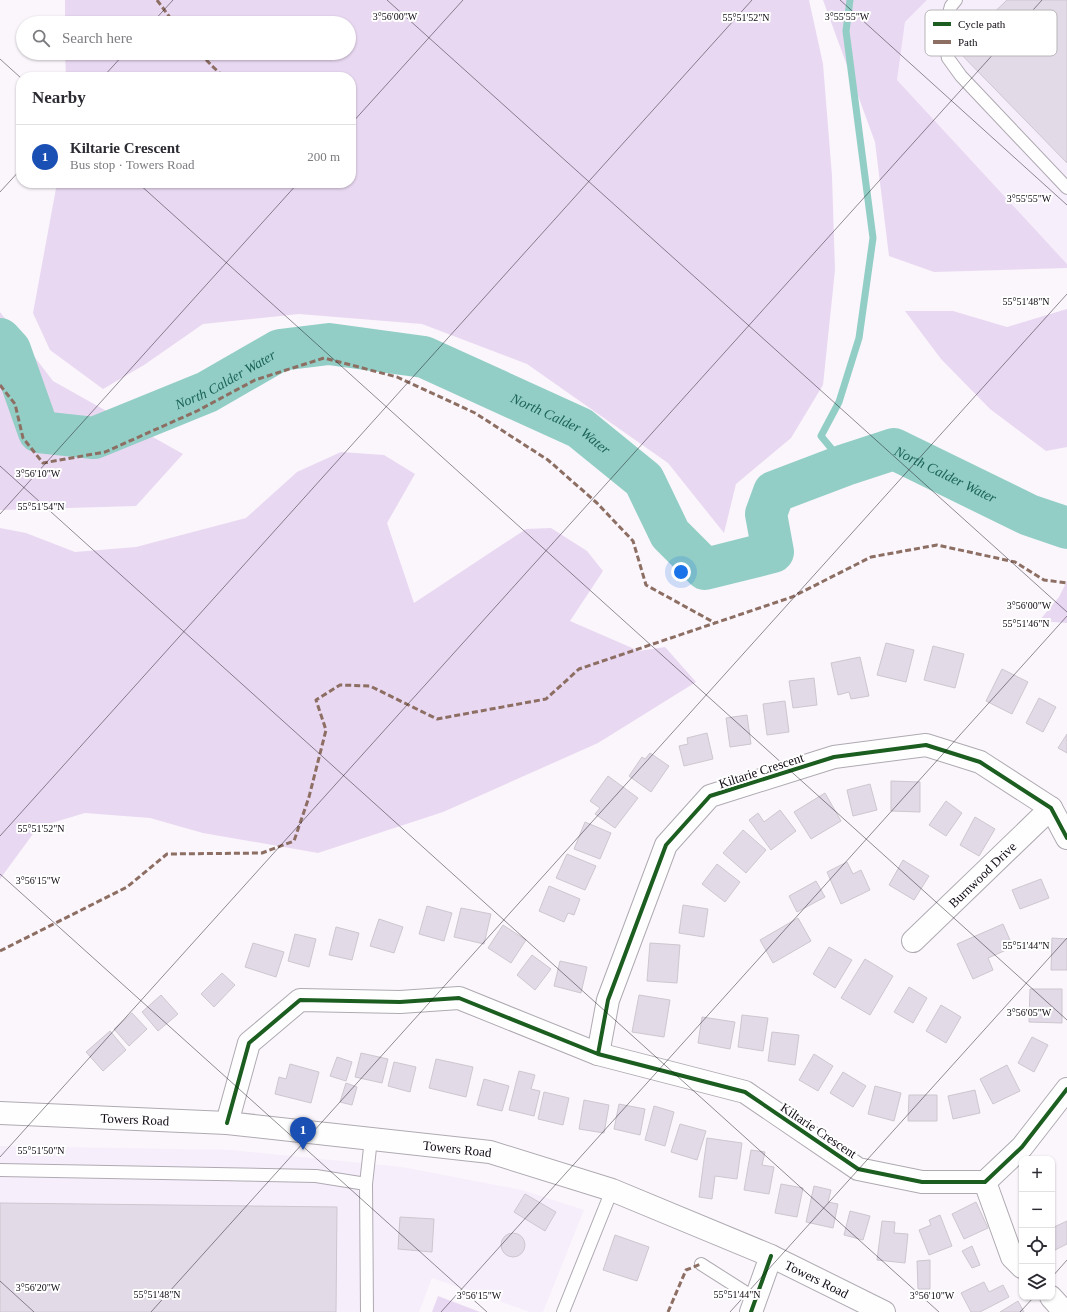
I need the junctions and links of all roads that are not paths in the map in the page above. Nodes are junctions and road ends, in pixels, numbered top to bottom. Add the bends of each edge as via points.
1 (956, 0) edge
2 (950, 10) edge
3 (948, 56) edge
4 (1067, 188) edge
5 (1051, 808) junction
6 (1067, 838) edge
7 (913, 941) dead end
8 (598, 1054) junction
9 (1067, 1089) edge
10 (0, 1113) edge
11 (227, 1123) junction
12 (371, 1139) junction
13 (0, 1170) edge
14 (985, 1182) junction
15 (366, 1184) junction
16 (612, 1190) junction
17 (772, 1256) junction
18 (702, 1264) dead end
19 (1019, 1264) edge
20 (1054, 1300) edge
21 (754, 1305) edge
22 (1067, 1311) edge
23 (367, 1312) edge
24 (563, 1312) edge
25 (884, 1312) edge

1 - 2 lane
3 - 4 lane via 961,76
5 - 6 street, Kiltarie Crescent
5 - 7 street, Burnwood Drive
5 - 8 street, Kiltarie Crescent via 980,762 926,745 834,757 710,796 666,845 608,1000
8 - 11 street, Kiltarie Crescent via 459,998 400,1002 300,1000 249,1043
8 - 14 street, Kiltarie Crescent via 745,1092 858,1169 922,1182
9 - 14 street via 1022,1147
10 - 11 street, Towers Road
11 - 12 street, Towers Road
12 - 15 lane
12 - 16 street, Towers Road via 490,1152
13 - 15 lane via 316,1176
14 - 19 street via 1012,1257
15 - 23 lane
16 - 17 street, Towers Road
16 - 24 lane
17 - 21 street
17 - 25 street, Towers Road
18 - 21 lane
20 - 22 street

